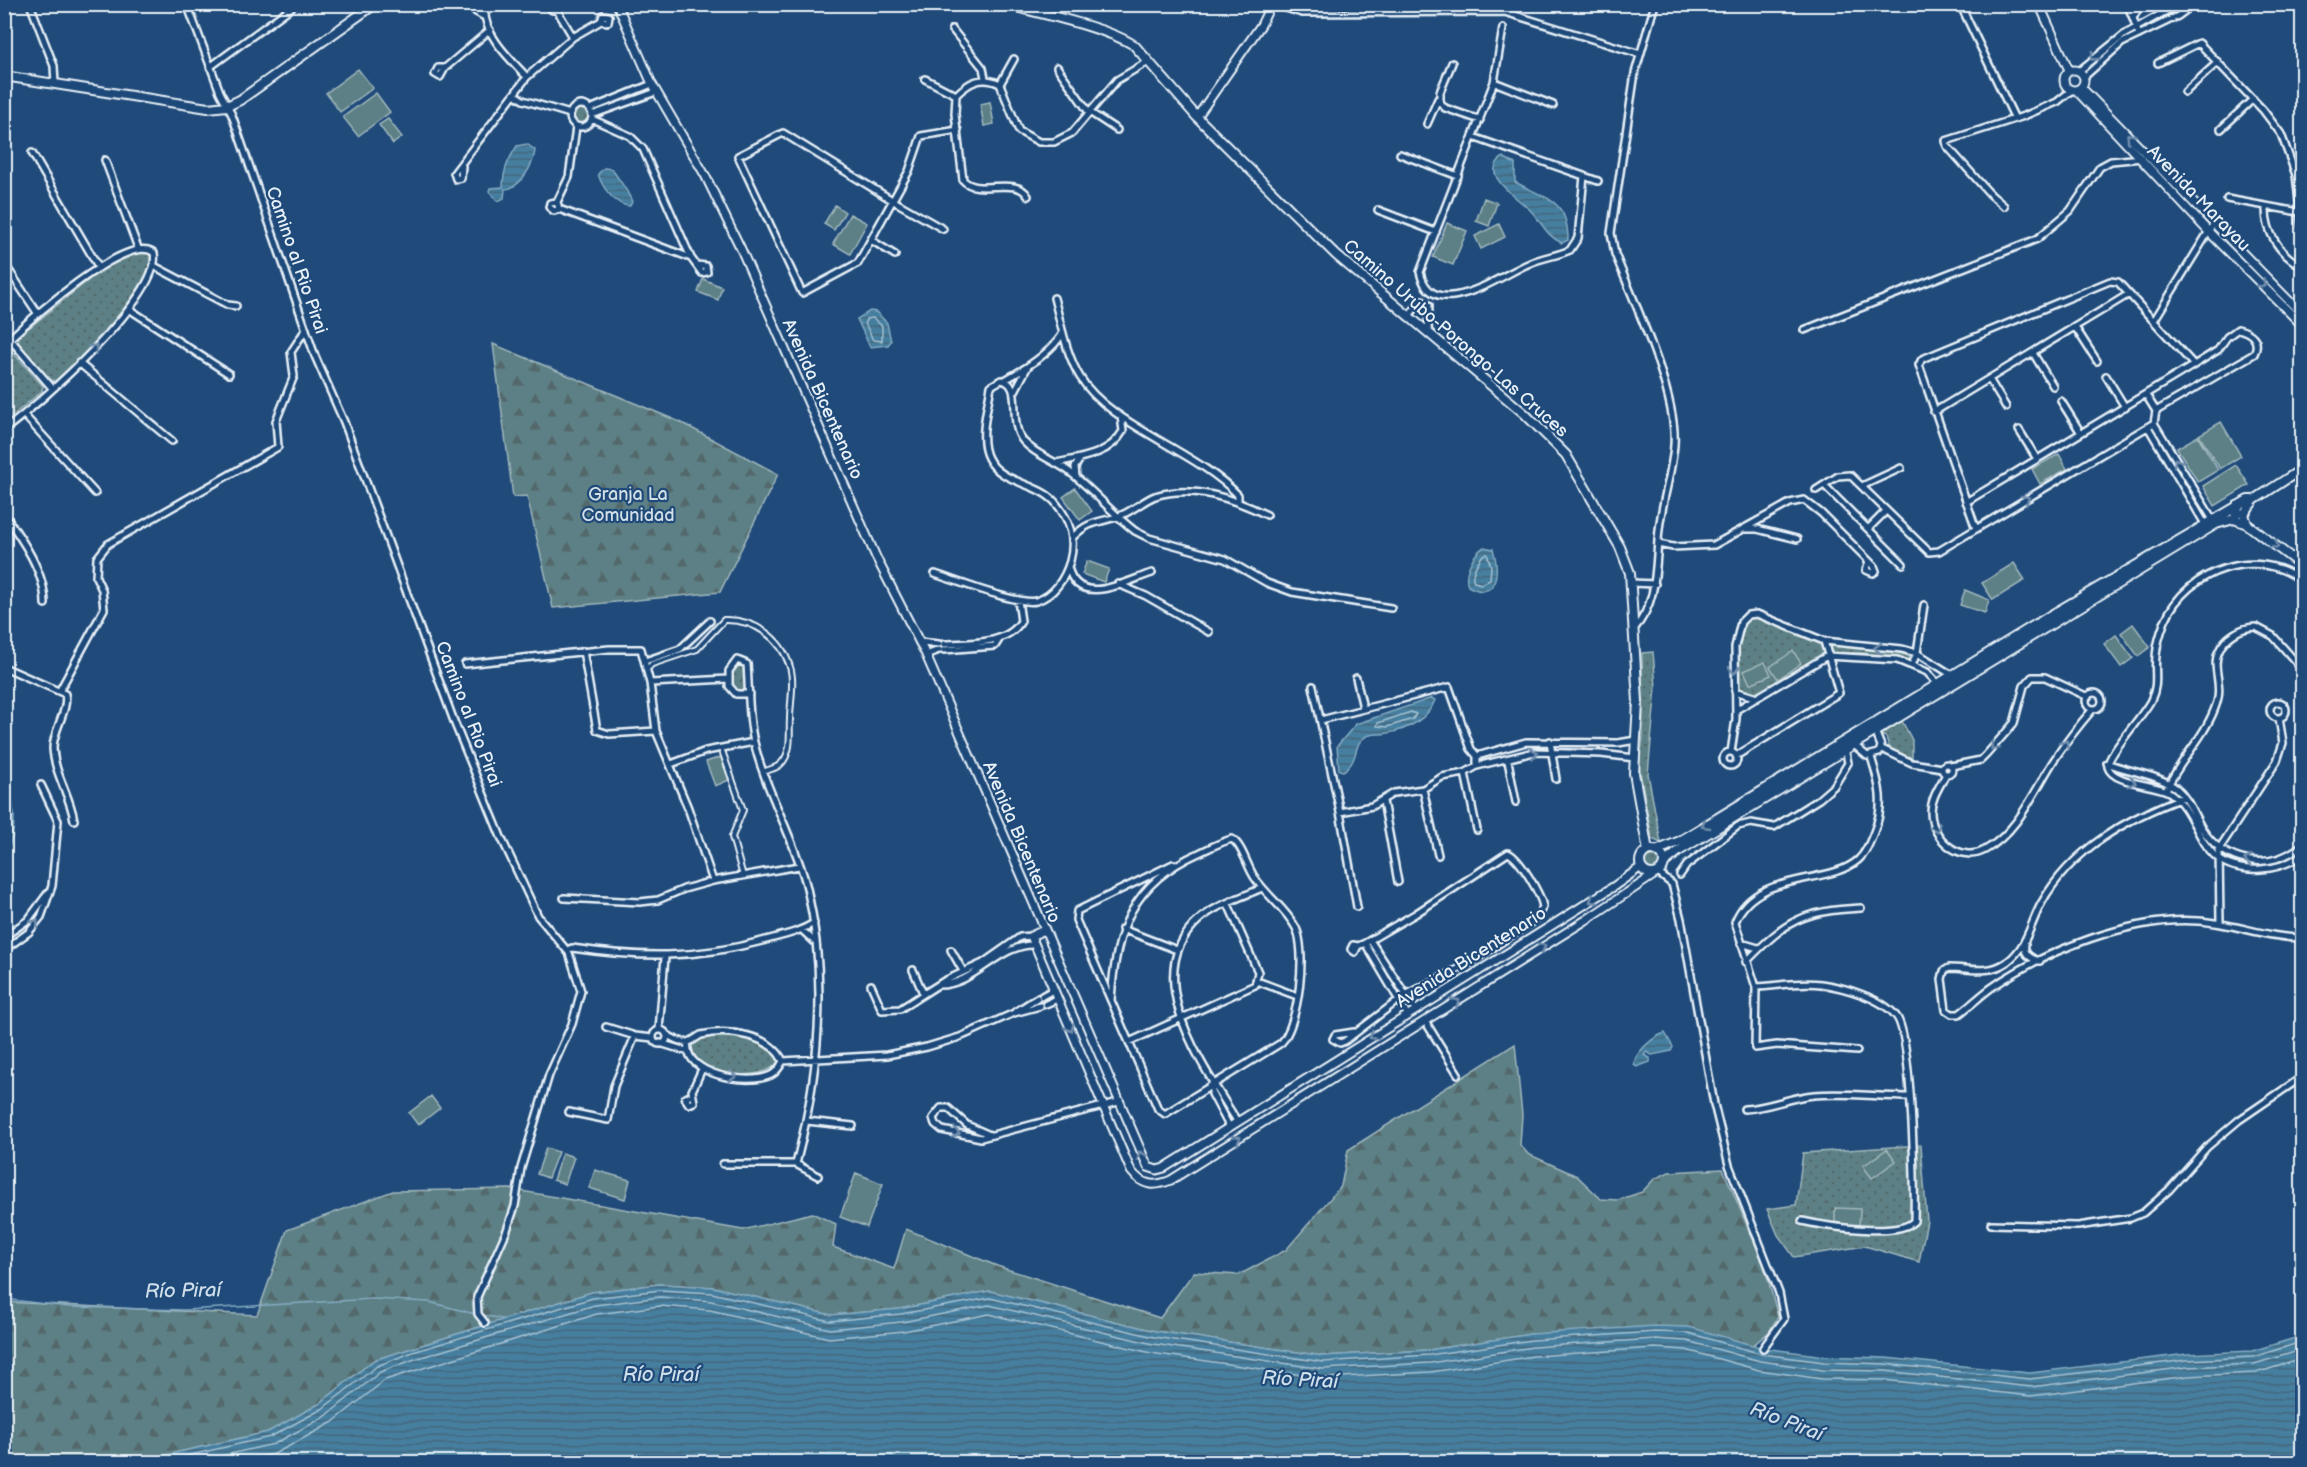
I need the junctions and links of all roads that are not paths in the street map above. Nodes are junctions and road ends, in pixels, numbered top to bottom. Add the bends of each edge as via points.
1 (30, 4) edge
2 (187, 4) edge
3 (280, 4) edge
4 (296, 4) edge
5 (375, 4) edge
6 (549, 4) edge
7 (617, 4) edge
8 (1272, 4) edge
9 (1655, 4) edge
10 (1960, 4) edge
11 (2039, 4) edge
12 (2127, 4) edge
13 (2141, 4) edge
14 (2179, 4) edge
15 (2194, 4) edge
16 (1009, 5) edge
17 (558, 7) edge
18 (284, 13) junction
19 (483, 16) dead end
20 (2133, 18) junction
21 (601, 21) dead end
22 (2137, 27) junction
23 (1503, 28) dead end
24 (952, 29) dead end
25 (490, 30) junction
26 (2139, 35) junction
27 (573, 37) junction
28 (1640, 54) junction
29 (1014, 59) dead end
30 (1149, 61) junction
31 (2218, 62) junction
32 (1452, 63) dead end
33 (2158, 63) dead end
34 (210, 67) junction
35 (1058, 67) dead end
36 (445, 68) dead end
37 (2069, 70) junction
38 (2082, 74) junction
39 (4, 76) edge
40 (526, 77) junction
41 (985, 78) junction
42 (925, 80) dead end
43 (1494, 82) junction
44 (55, 84) junction
45 (652, 84) junction
46 (1000, 84) junction
47 (2076, 89) junction
48 (656, 92) junction
49 (2185, 92) dead end
50 (514, 94) junction
51 (956, 95) junction
52 (1438, 99) junction
53 (2253, 99) junction
54 (1553, 105) dead end
55 (226, 106) junction
56 (1434, 106) junction
57 (1442, 106) junction
58 (1088, 111) junction
59 (570, 114) junction
60 (591, 114) junction
61 (1197, 117) junction
62 (2015, 119) junction
63 (1480, 120) junction
64 (1427, 124) dead end
65 (576, 127) junction
66 (958, 129) junction
67 (2221, 129) dead end
68 (1117, 130) dead end
69 (1473, 137) junction
70 (32, 153) dead end
71 (1400, 154) dead end
72 (2150, 157) junction
73 (2139, 158) junction
74 (105, 160) dead end
75 (462, 166) dead end
76 (1458, 176) junction
77 (1584, 176) junction
78 (1598, 181) dead end
79 (1028, 196) dead end
80 (2227, 199) dead end
81 (892, 200) junction
82 (2004, 206) dead end
83 (2266, 207) junction
84 (1378, 210) dead end
85 (2299, 212) junction
86 (2214, 223) junction
87 (2302, 228) edge
88 (943, 229) dead end
89 (2208, 231) junction
90 (1436, 232) junction
91 (870, 240) junction
92 (138, 248) junction
93 (895, 255) dead end
94 (691, 258) junction
95 (4, 262) edge
96 (698, 265) dead end
97 (153, 266) junction
98 (2302, 266) edge
99 (99, 268) junction
100 (1429, 290) junction
101 (2129, 294) junction
102 (1437, 295) junction
103 (1054, 298) dead end
104 (236, 306) dead end
105 (129, 309) junction
106 (38, 314) junction
107 (2302, 314) edge
108 (1408, 317) junction
109 (2155, 319) junction
110 (2302, 325) edge
111 (2075, 327) junction
112 (306, 329) junction
113 (1804, 330) dead end
114 (1063, 333) junction
115 (1428, 335) junction
116 (10, 339) junction
117 (4, 344) edge
118 (2033, 353) junction
119 (2097, 361) dead end
120 (79, 363) junction
121 (2194, 365) junction
122 (1027, 367) junction
123 (229, 374) dead end
124 (2106, 376) dead end
125 (1989, 379) junction
126 (1005, 380) junction
127 (2053, 386) dead end
128 (52, 388) junction
129 (1015, 391) junction
130 (2146, 395) junction
131 (2061, 401) dead end
132 (2006, 407) dead end
133 (2125, 407) junction
134 (2156, 411) junction
135 (1934, 412) junction
136 (24, 415) junction
137 (1121, 415) junction
138 (2154, 423) junction
139 (2148, 427) junction
140 (4, 430) edge
141 (2019, 430) dead end
142 (2081, 433) junction
143 (172, 441) dead end
144 (1081, 458) junction
145 (2037, 459) junction
146 (1056, 463) junction
147 (1902, 468) dead end
148 (2302, 469) edge
149 (1076, 477) junction
150 (1824, 485) junction
151 (1862, 486) junction
152 (1816, 489) dead end
153 (95, 493) dead end
154 (2254, 500) junction
155 (1239, 501) junction
156 (1966, 502) junction
157 (2237, 506) junction
158 (1886, 511) junction
159 (4, 514) edge
160 (1267, 515) dead end
161 (1117, 517) junction
162 (2234, 519) junction
163 (2209, 522) junction
164 (2247, 524) junction
165 (1868, 529) junction
166 (1976, 529) junction
167 (1743, 530) junction
168 (1073, 537) junction
169 (1797, 539) dead end
170 (1658, 544) junction
171 (1869, 561) dead end
172 (1904, 564) dead end
173 (2302, 566) edge
174 (1068, 567) junction
175 (1152, 573) dead end
176 (935, 574) dead end
177 (2302, 581) edge
178 (1631, 583) junction
179 (1118, 584) junction
180 (1655, 584) junction
181 (1018, 600) junction
182 (45, 604) dead end
183 (1924, 605) dead end
184 (1391, 608) dead end
185 (710, 621) dead end
186 (1634, 629) junction
187 (1209, 632) dead end
188 (1824, 641) junction
189 (920, 642) junction
190 (939, 647) junction
191 (584, 651) junction
192 (1917, 653) junction
193 (926, 655) junction
194 (1827, 656) junction
195 (645, 661) junction
196 (465, 664) dead end
197 (1912, 665) junction
198 (4, 667) edge
199 (647, 669) junction
200 (2302, 669) edge
201 (1952, 675) junction
202 (1356, 678) dead end
203 (728, 680) junction
204 (650, 683) junction
205 (1313, 686) dead end
206 (1939, 687) junction
207 (60, 690) junction
208 (1736, 691) junction
209 (750, 694) junction
210 (1757, 698) junction
211 (2088, 698) junction
212 (1363, 708) junction
213 (2093, 709) junction
214 (1736, 710) junction
215 (2279, 718) dead end
216 (1321, 720) junction
217 (656, 731) junction
218 (1875, 731) junction
219 (1636, 740) junction
220 (1550, 741) junction
221 (754, 742) junction
222 (1618, 743) junction
223 (1854, 744) junction
224 (721, 747) junction
225 (1845, 748) junction
226 (1882, 750) junction
227 (1552, 752) junction
228 (1477, 756) junction
229 (1618, 756) junction
230 (1871, 757) junction
231 (1635, 758) junction
232 (1508, 760) junction
233 (2107, 763) junction
234 (670, 764) junction
235 (1477, 766) junction
236 (1951, 766) junction
237 (1942, 768) junction
238 (765, 771) junction
239 (1465, 773) junction
240 (1946, 774) junction
241 (1556, 779) dead end
242 (2169, 784) junction
243 (41, 785) dead end
244 (1423, 789) junction
245 (2166, 790) junction
246 (2181, 798) junction
247 (1383, 801) junction
248 (1516, 802) dead end
249 (1341, 812) junction
250 (74, 820) dead end
251 (1477, 830) dead end
252 (2302, 845) edge
253 (2219, 849) junction
254 (1652, 851) junction
255 (2302, 854) edge
256 (1438, 855) dead end
257 (2219, 858) junction
258 (1664, 863) junction
259 (1173, 864) junction
260 (799, 866) junction
261 (1641, 867) junction
262 (1656, 874) junction
263 (1680, 875) dead end
264 (743, 876) junction
265 (713, 881) junction
266 (1398, 882) dead end
267 (52, 886) junction
268 (1613, 887) junction
269 (1262, 888) junction
270 (564, 898) dead end
271 (1620, 898) junction
272 (1228, 904) junction
273 (1357, 907) dead end
274 (1862, 908) dead end
275 (1570, 914) junction
276 (814, 923) junction
277 (2220, 923) junction
278 (1577, 926) junction
279 (1122, 929) junction
280 (802, 930) junction
281 (1044, 930) junction
282 (1030, 936) junction
283 (4, 937) edge
284 (2302, 938) edge
285 (1048, 940) junction
286 (1367, 942) junction
287 (816, 943) junction
288 (1741, 943) junction
289 (2025, 943) junction
290 (1034, 945) junction
291 (1358, 946) dead end
292 (1758, 948) junction
293 (4, 950) edge
294 (567, 950) junction
295 (951, 950) dead end
296 (1177, 950) junction
297 (665, 957) junction
298 (2040, 961) junction
299 (1746, 962) junction
300 (913, 970) dead end
301 (963, 971) junction
302 (1257, 981) junction
303 (1066, 983) junction
304 (871, 985) dead end
305 (938, 986) junction
306 (1756, 987) junction
307 (1053, 990) junction
308 (923, 993) junction
309 (1070, 993) junction
310 (1405, 995) junction
311 (1297, 996) junction
312 (1057, 999) junction
313 (1399, 999) junction
314 (1111, 1001) junction
315 (1415, 1009) junction
316 (1014, 1013) junction
317 (1407, 1014) junction
318 (1182, 1019) junction
319 (1425, 1021) junction
320 (606, 1027) dead end
321 (659, 1030) junction
322 (1354, 1032) dead end
323 (666, 1034) junction
324 (635, 1036) junction
325 (653, 1038) junction
326 (688, 1042) junction
327 (1129, 1042) junction
328 (660, 1043) junction
329 (686, 1051) junction
330 (1857, 1051) dead end
331 (816, 1058) junction
332 (783, 1061) junction
333 (702, 1069) junction
334 (1458, 1074) dead end
335 (2302, 1077) edge
336 (1212, 1083) junction
337 (692, 1095) dead end
338 (1909, 1097) junction
339 (1272, 1100) junction
340 (1118, 1102) junction
341 (1103, 1105) junction
342 (1744, 1108) dead end
343 (569, 1112) dead end
344 (1280, 1112) junction
345 (807, 1121) junction
346 (1237, 1121) junction
347 (853, 1126) dead end
348 (1229, 1126) junction
349 (990, 1135) junction
350 (1205, 1141) junction
351 (1213, 1154) junction
352 (723, 1164) dead end
353 (796, 1164) junction
354 (1164, 1168) junction
355 (818, 1176) dead end
356 (1171, 1180) junction
357 (1802, 1221) dead end
358 (1991, 1224) dead end
359 (485, 1323) dead end
360 (1763, 1348) dead end

1 - 44 street via 54,66
2 - 34 street, Camino al Rio Pirai
3 - 18 street
4 - 18 street
5 - 55 main road
6 - 17 street via 552,10
7 - 45 street, Avenida Bicentenario
8 - 28 street via 1302,13 1505,12
8 - 61 street
9 - 28 street
10 - 62 street
11 - 37 street
12 - 20 street
13 - 20 street
14 - 22 street
15 - 26 street
16 - 30 main road, Camino Urubo-Porongo-Las Cruces via 1121,38
17 - 27 street
18 - 34 street
19 - 25 street
20 - 22 street
21 - 27 street
22 - 26 street
22 -> 38 street via 2100,52
23 - 43 street
24 - 41 street via 983,68
25 - 36 street
25 - 40 street
26 - 38 street
27 - 40 street
28 - 170 street via 1611,233 1672,414 1674,445
29 - 46 street
30 - 58 street via 1115,81
30 - 61 main road, Camino Urubo-Porongo-Las Cruces
31 - 33 street via 2199,43
31 - 49 street
31 - 53 street
32 - 52 street
34 - 55 street, Camino al Rio Pirai
35 - 58 street
37 - 38 street
37 - 47 street via 2064,81
38 - 47 street
39 - 44 main road
40 - 50 street
41 - 46 street
41 - 51 street via 972,82
42 - 51 street
43 - 54 street
43 - 63 street
44 - 55 main road via 208,108
45 - 48 street, Avenida Bicentenario
45 - 60 street
46 - 58 street via 1019,131 1039,142 1064,139
47 - 62 street via 2057,102
72 -> 47 street, Avenida Marayau
47 - 73 street, Avenida Marayau
48 - 60 street
48 - 189 street, Avenida Bicentenario via 710,185 876,557
50 - 59 street
50 - 75 street
51 - 66 street
52 - 56 street
52 - 57 street
53 - 67 street
53 - 85 street via 2281,134 2296,175
55 - 112 street, Camino al Rio Pirai
56 - 57 street
56 - 64 street
57 - 63 street
58 - 68 street
59 - 60 street via 576,106 584,105
59 - 65 street
60 - 65 street via 586,127
60 - 94 street via 643,149
61 - 108 main road, Camino Urubo-Porongo-Las Cruces via 1336,255
62 - 82 street via 1946,141
63 - 69 street
65 - 94 street via 571,169 556,202 560,209
66 - 79 street via 963,180 967,185 1008,187
66 - 81 street via 921,136 909,171
69 - 76 street
69 - 77 street
70 - 99 street
71 - 76 street
72 - 73 street
72 - 86 street, Avenida Marayau
73 - 89 street, Avenida Marayau
73 - 113 street via 2111,161 2100,167 2070,211 2037,239
74 - 92 street
76 - 90 street
77 - 78 street
77 - 102 street via 1578,238 1570,250 1536,260 1458,296
80 - 83 street
81 - 88 street
81 - 91 street
81 - 91 street via 783,133 738,156 802,293 858,263
83 - 85 street
83 - 98 street via 2267,225 2278,246 2290,260
84 - 90 street
85 - 87 street
86 - 89 street
86 - 107 street, Avenida Marayau
89 - 109 street
89 -> 110 street, Avenida Marayau
90 - 100 street via 1420,272
91 - 93 street
92 - 97 street via 154,253
92 - 99 street
94 - 96 street
95 - 106 street
97 - 104 street
97 - 105 street
99 - 106 street
100 - 102 street
100 - 108 street
101 - 109 street
101 - 111 street
101 - 135 street via 2118,282 2110,281 1928,355 1919,365
102 - 115 street via 1430,304
103 - 114 street
120 -> 105 street
105 - 123 street
106 - 116 street
108 - 115 main road, Camino Urubo-Porongo-Las Cruces
109 - 121 street
111 - 118 street
111 - 119 street
112 - 207 street via 291,352 294,376 276,421 278,447 108,544 97,558 96,578 104,609
112 - 294 street, Camino al Rio Pirai via 501,837 538,916
114 - 122 street
114 - 137 street via 1081,379 1100,401
115 - 178 main road, Camino Urubo-Porongo-Las Cruces via 1557,444 1620,547
116 - 117 street
116 - 128 street
118 - 125 street
118 - 127 street
120 - 128 street
120 - 143 street
121 - 130 street
121 - 134 street via 2218,350 2238,329 2249,333 2257,344 2254,354
122 - 126 street
122 - 129 street
124 - 133 street
125 - 132 street
125 - 135 street
126 - 129 street
126 - 168 street via 991,386 984,446 987,456 1001,473 1053,500 1066,517
128 - 136 street
129 - 146 street via 1016,429 1036,453
130 - 133 street
130 - 134 street
131 - 142 street
133 - 142 street
134 - 138 street
135 - 156 street
136 - 140 street
136 - 153 street
137 - 144 street via 1124,426 1120,436 1110,446
137 - 155 street via 1214,471 1238,495
138 - 139 street
163 -> 138 street
139 - 163 street
166 -> 139 street
141 - 145 street
142 - 145 street
144 - 146 street
144 - 149 street via 1075,467
145 - 156 street
146 - 149 street
147 - 151 street
148 - 154 main road
149 - 161 street
150 - 151 street via 1850,475
150 - 152 street
150 - 165 street
151 - 158 street
154 - 157 main road
154 - 164 main road via 2244,514
155 - 160 street
155 - 161 street via 1191,492 1171,493 1154,497
156 - 166 street
157 - 162 main road
157 - 163 main road
158 - 165 street
158 - 166 street via 1929,552 1939,551
159 - 182 street via 34,564 45,592
161 - 168 street via 1091,523
161 - 184 street via 1149,538 1225,559 1292,592
162 - 164 main road
162 - 206 main road via 2216,524
163 - 201 main road
164 -> 173 main road
165 - 172 street
167 - 169 street via 1757,529
167 - 170 street via 1714,545
167 - 171 street via 1790,503 1804,500
168 - 174 street
170 - 180 street
174 - 179 street via 1074,582 1088,591
174 - 181 street via 1047,597
175 - 179 street
176 - 181 street
177 - 233 street via 2284,569 2252,563 2215,572 2189,588 2172,607 2161,634 2156,658 2157,685 2151,699
178 - 180 street
178 - 186 main road, Camino Urubo-Porongo-Las Cruces
179 - 187 street
180 - 186 street via 1641,622
181 - 190 street via 1022,621 1017,629 1000,638
183 - 192 street
185 - 195 street via 680,649
186 - 219 main road, Camino Urubo-Porongo-Las Cruces
192 -> 188 street
188 - 194 street
188 -> 208 street via 1757,614 1748,615 1741,621 1736,647
189 - 190 street
189 - 193 street, Avenida Bicentenario
190 - 193 street
191 - 195 street via 638,648
191 - 196 street
191 - 217 street via 597,730 609,734
192 - 197 street
192 - 201 street
193 - 281 street, Avenida Bicentenario
194 - 197 street via 1872,657
194 - 210 street
194 - 214 street via 1839,693 1734,754
195 - 199 street
197 - 206 street via 1927,672
198 - 207 street
199 - 204 street
199 - 238 street via 697,649 724,620 751,622 768,633 790,668 791,694 789,748 781,763
200 - 242 street via 2273,636 2256,627 2240,630 2225,641 2216,660 2219,688 2214,710
201 - 206 main road
202 - 212 street
203 - 204 street
203 - 209 street via 736,694
203 - 209 street via 732,664 744,661
204 - 217 street
205 - 216 street
206 - 218 main road
206 -> 254 main road via 1680,841
207 - 250 street via 67,702 53,747
208 - 210 street
208 - 214 street
209 - 221 street
210 - 214 street
211 - 213 street via 2087,705
211 - 213 street via 2094,694 2102,699 2100,706
211 -> 236 street via 2045,677 2032,677 2024,686 2014,723 1986,755 1981,760
212 - 216 street
212 - 228 street via 1449,687
240 -> 213 street via 1932,804 1937,834 1950,847 1965,854 1979,852 2013,825 2069,738
215 - 253 street via 2283,743 2277,761
216 - 249 street
217 - 234 street
218 - 223 main road
218 - 226 street
219 - 222 street
219 - 231 main road, Camino Urubo-Porongo-Las Cruces
220 - 222 street
220 - 227 street
220 - 228 street via 1526,742
221 - 224 street
221 - 238 street
222 - 229 street
223 - 225 main road
223 - 230 street
224 - 234 street
224 - 264 street via 743,810 732,837
225 - 258 main road
225 - 263 street via 1848,763 1834,786 1820,799 1774,827 1751,823 1738,826
226 - 230 street
226 - 237 street via 1912,763
227 - 229 street
232 -> 227 street
227 - 241 street
228 - 235 street
229 - 231 street
230 - 288 street via 1882,808 1860,859 1847,867 1787,882 1762,894 1735,922
231 - 254 main road, Camino Urubo-Porongo-Las Cruces via 1638,804
232 - 235 street
232 - 248 street
233 - 242 street
233 -> 245 street via 2115,776
234 - 265 street
235 - 239 street
236 - 237 street via 1946,764
236 - 240 street via 1951,772
237 - 240 street
238 - 260 street
239 - 244 street via 1442,777
239 - 251 street
242 - 245 street
242 - 246 street
243 - 267 street via 58,821
244 - 247 street via 1394,793
244 - 256 street
245 - 246 street
246 - 253 street
246 - 257 street via 2198,835
246 - 289 street via 2113,829 2079,856 2045,898
247 - 249 street
247 - 266 street
249 - 273 street
252 -> 253 street via 2280,859 2265,862 2234,857
253 - 257 street
254 - 258 main road via 1662,856
254 - 261 main road via 1642,855
255 - 257 street via 2277,867 2256,869 2232,865
257 - 277 street
258 - 262 main road
259 - 269 street via 1232,839
259 - 279 street via 1142,895
259 - 314 street via 1077,911 1076,920
260 - 264 street
260 - 276 street
261 - 262 main road via 1646,873
261 - 268 street, Avenida Bicentenario
262 - 271 street, Avenida Bicentenario
262 - 360 street via 1672,884 1729,1165 1779,1293 1784,1319
264 - 265 street
265 - 270 street via 649,901
267 - 283 street via 28,920
293 -> 267 street via 29,932 41,917
268 - 271 street
268 -> 275 street, Avenida Bicentenario
269 - 272 street
269 - 311 street via 1291,919 1300,940
271 - 278 street, Avenida Bicentenario
272 - 296 street via 1200,918
272 - 302 street via 1258,972
274 - 292 street via 1809,914
275 - 278 street
275 - 315 street, Avenida Bicentenario
276 - 280 street
276 - 287 street
277 - 284 street via 2271,936
277 - 298 street via 2181,920 2122,928
319 -> 278 street, Avenida Bicentenario
279 - 296 street
279 - 314 street
280 - 287 street
280 - 297 street via 748,945
281 - 282 street
281 - 285 street, Avenida Bicentenario
282 - 290 street, Avenida Bicentenario
282 - 301 street via 1020,937 983,963
285 - 290 street
285 - 303 street, Avenida Bicentenario
286 - 291 street
286 - 310 street
286 - 310 street via 1499,857 1508,853 1516,857 1542,899 1543,907 1536,919 1470,963
286 - 313 street
287 - 331 street
288 - 292 street
288 - 299 street
289 - 298 street via 2026,953
289 - 298 street via 1999,966 1944,970 1946,1010 1959,1014 1991,988
290 - 305 street via 1022,945 958,982
290 - 307 street, Avenida Bicentenario
292 - 299 street
294 - 297 street
294 - 359 street, Camino al Rio Pirai via 580,991 572,1024 549,1075 507,1230 477,1296 478,1314
295 - 301 street
296 - 318 street via 1172,975
297 - 321 street
299 - 306 street
300 - 308 street
301 - 305 street
302 - 311 street
302 - 318 street via 1251,988
303 - 307 street
303 - 309 street, Avenida Bicentenario
304 - 308 street via 878,1005 887,1012 900,1009
305 - 308 street
306 - 330 street via 1755,1048 1777,1045
306 - 338 street via 1821,984 1888,1009 1903,1027
307 - 312 street, Avenida Bicentenario
307 - 316 street
309 - 312 street
309 - 340 street, Avenida Bicentenario
310 - 313 street
310 - 315 street
311 - 336 street via 1286,1037
312 - 316 street
312 -> 341 street, Avenida Bicentenario
313 - 317 street
313 - 322 street
314 - 327 street
315 - 317 street, Avenida Bicentenario
316 - 331 street via 927,1047 887,1055
317 -> 339 street, Avenida Bicentenario
318 - 327 street
318 - 336 street
319 - 334 street
319 - 344 street, Avenida Bicentenario
320 - 324 street
321 - 323 street
321 - 325 street
323 - 326 street
323 - 328 street
324 - 325 street
324 - 343 street via 614,1086 608,1120
325 - 328 street
326 - 329 street
326 - 332 street via 712,1034 746,1036 772,1046
327 - 336 street via 1158,1109 1165,1114
328 - 329 street
329 - 333 street
331 - 332 street
331 - 345 street
333 -> 332 street via 723,1075 765,1077
333 - 337 street
335 - 358 street via 2239,1120 2188,1166 2154,1204 2131,1218 2078,1226
336 - 346 street
336 - 348 street via 1212,1094
338 - 342 street via 1816,1094 1764,1108
338 - 357 street via 1912,1224 1855,1229
339 - 344 street
339 - 346 street, Avenida Bicentenario
340 - 341 street
354 -> 340 street, Avenida Bicentenario via 1152,1170 1145,1164
341 - 349 street
341 - 356 street, Avenida Bicentenario via 1137,1178 1159,1185
351 -> 344 street, Avenida Bicentenario
345 - 347 street
345 - 353 street
346 - 348 street, Avenida Bicentenario
348 - 350 street, Avenida Bicentenario
349 -> 349 street via 967,1125 948,1108 941,1108 933,1118 942,1130 972,1138
350 - 351 street via 1205,1149
350 - 354 street, Avenida Bicentenario
351 - 356 street, Avenida Bicentenario
352 - 353 street
353 - 355 street
354 - 356 street

